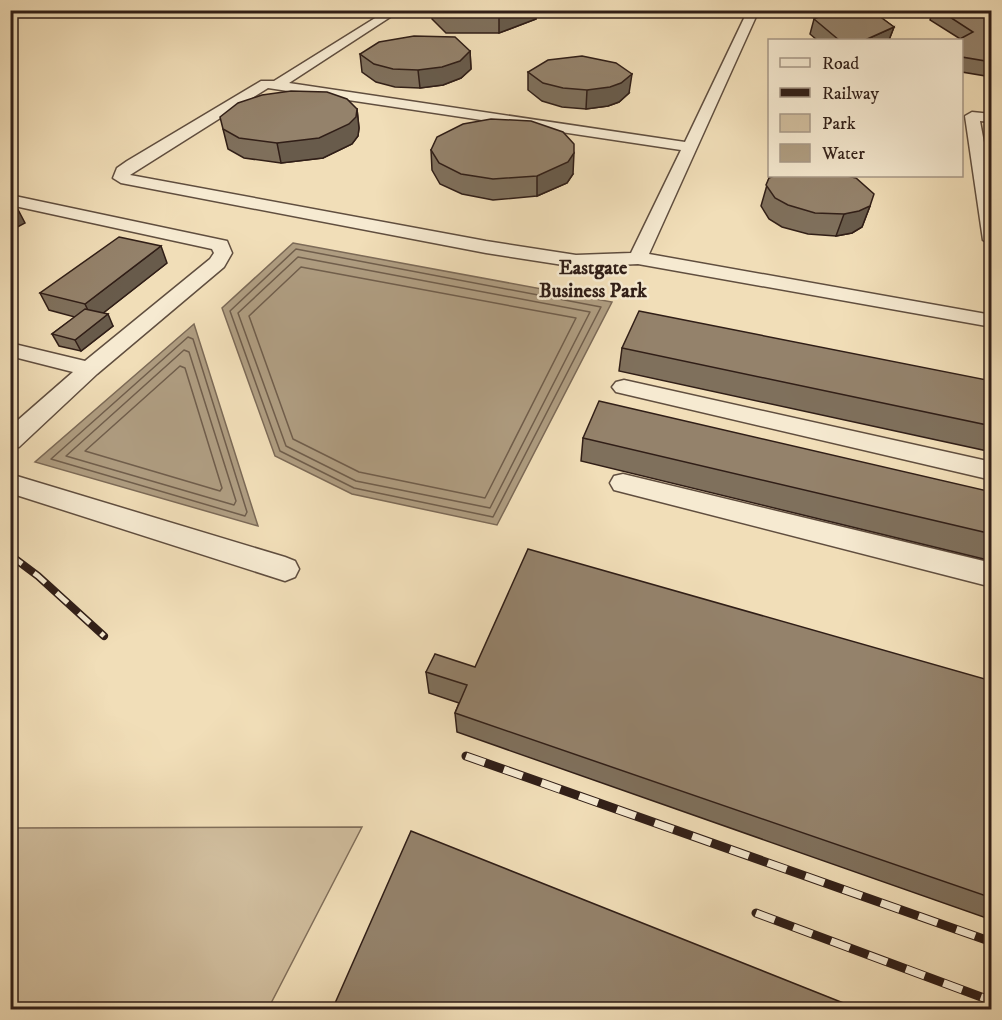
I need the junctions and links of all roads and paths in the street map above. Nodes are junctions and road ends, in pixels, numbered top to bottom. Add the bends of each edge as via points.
1 (396, 10) edge
2 (748, 11) edge
3 (277, 85) junction
4 (992, 118) edge
5 (690, 147) junction
6 (10, 200) edge
7 (992, 240) edge
8 (638, 258) junction
9 (992, 321) edge
10 (10, 349) edge
11 (89, 369) junction
12 (624, 387) dead end
13 (10, 441) edge
14 (992, 471) edge
15 (10, 483) edge
16 (623, 483) dead end
17 (285, 569) dead end
18 (992, 575) edge

1 - 3 lane
2 - 5 lane
3 - 5 lane
3 - 8 lane via 266,84 123,171 122,178 576,261
4 - 7 lane via 972,116
5 - 8 lane
6 - 11 lane via 220,245 223,253 217,263
8 - 9 lane
10 - 11 lane
11 - 13 lane
12 - 14 lane
15 - 17 lane
16 - 18 lane

